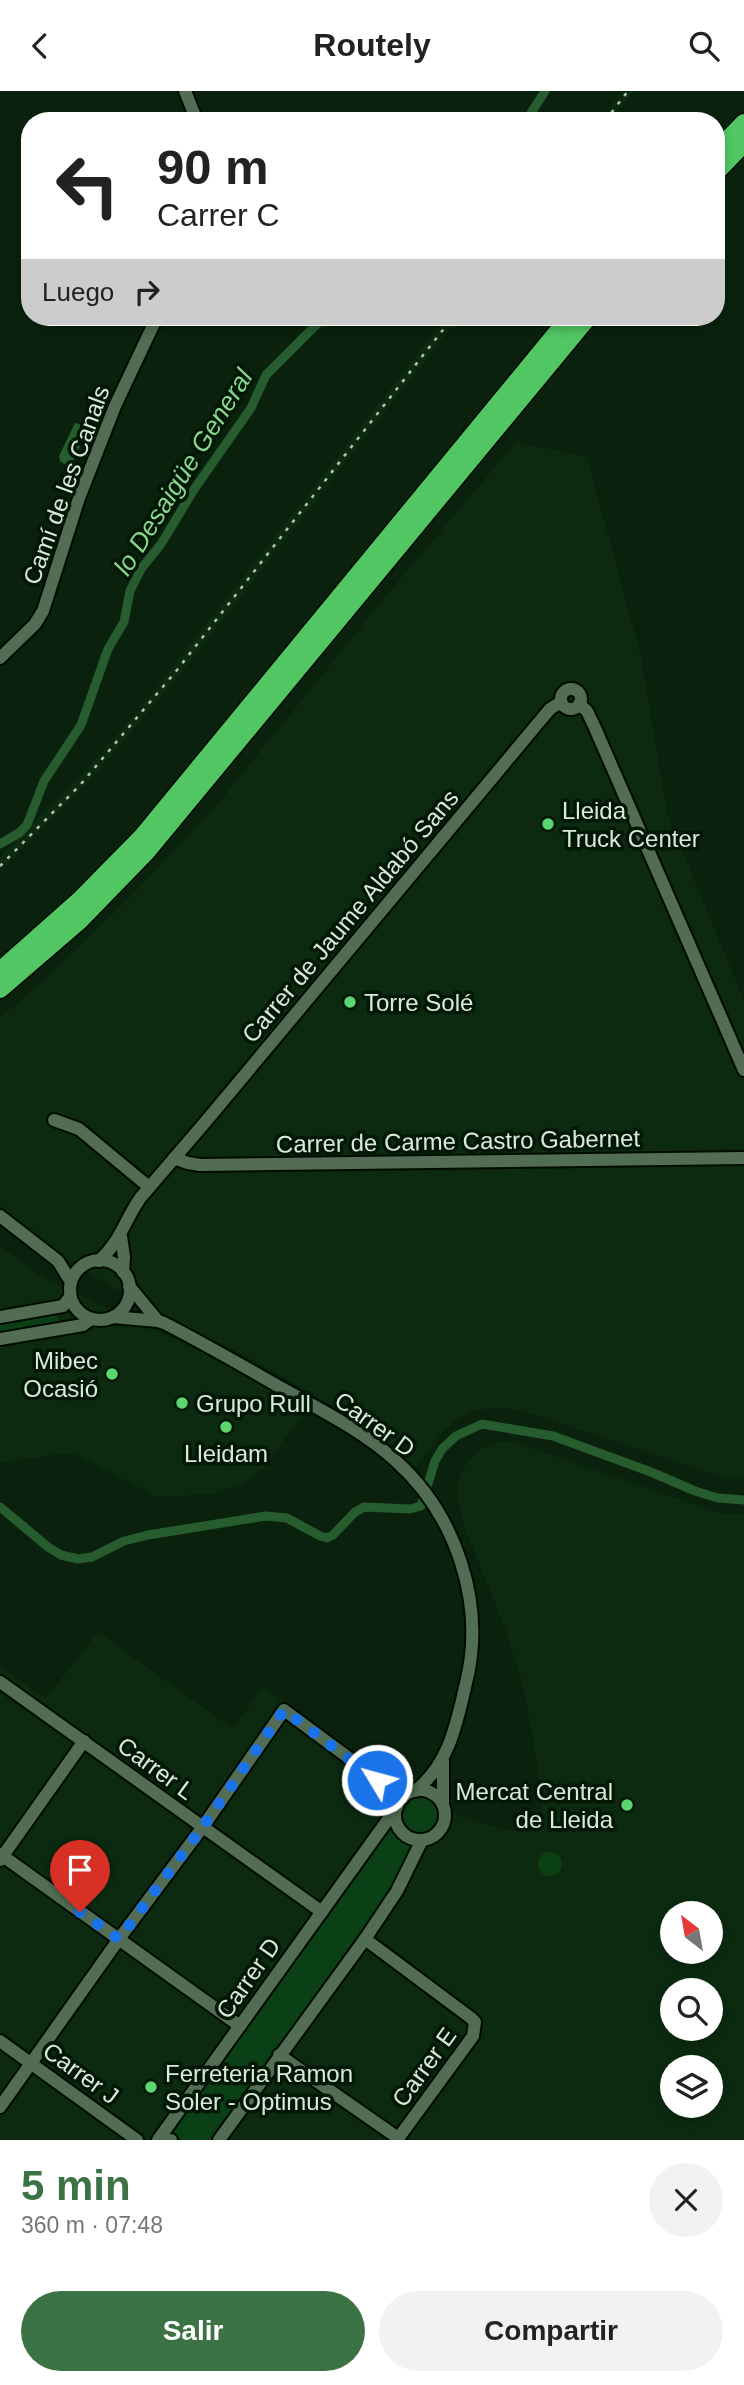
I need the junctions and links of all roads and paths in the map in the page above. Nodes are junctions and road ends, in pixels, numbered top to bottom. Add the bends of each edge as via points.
1 (185, 91) edge
2 (193, 112) edge
3 (744, 123) edge
4 (725, 143) edge
5 (744, 143) edge
6 (725, 163) edge
7 (153, 326) edge
8 (563, 326) edge
9 (581, 326) edge
10 (0, 658) edge
11 (0, 971) edge
12 (0, 989) edge
13 (744, 1070) edge
14 (54, 1120) dead end
15 (174, 1158) junction
16 (744, 1158) edge
17 (149, 1187) junction
18 (0, 1216) edge
19 (121, 1236) junction
20 (58, 1261) junction
21 (99, 1261) junction
22 (85, 1265) junction
23 (123, 1272) junction
24 (71, 1282) junction
25 (129, 1286) junction
26 (67, 1302) junction
27 (0, 1317) edge
28 (113, 1317) junction
29 (91, 1319) junction
30 (158, 1321) junction
31 (74, 1327) junction
32 (0, 1339) edge
33 (0, 1682) edge
34 (84, 1741) junction
35 (443, 1760) junction
36 (415, 1791) junction
37 (400, 1802) junction
38 (443, 1804) junction
39 (202, 1828) junction
40 (422, 1840) junction
41 (1, 1856) edge
42 (322, 1912) junction
43 (119, 1939) junction
44 (365, 1939) junction
45 (240, 2027) junction
46 (0, 2041) edge
47 (279, 2055) junction
48 (32, 2063) junction
49 (0, 2107) edge
50 (398, 2139) edge
51 (137, 2140) edge
52 (158, 2140) edge
53 (219, 2140) edge

1 - 2 street
3 - 4 highway
5 - 6 highway
7 - 10 street, Camí de les Canals via 79,498 43,611
8 - 11 highway via 143,836
9 - 12 highway via 169,826 104,896
13 - 15 street, Carrer de Jaume Aldabó Sans via 595,728 579,704 580,694 572,688 563,692 561,702 539,722
14 - 17 street via 79,1129
15 - 16 street, Carrer de Carme Castro Gabernet via 200,1165
15 - 17 street, Carrer de Jaume Aldabó Sans
17 - 19 street, Carrer de Jaume Aldabó Sans
18 - 20 street
19 - 21 street
19 - 23 street
20 - 22 street
20 - 24 street
21 - 22 street
21 - 23 street via 112,1263
22 - 24 street
23 - 25 street
24 - 26 street
25 - 28 street via 126,1305
25 - 30 street, Carrer D
26 - 27 street
26 - 29 street
26 - 31 street via 64,1315
28 - 29 street
28 - 30 street, Carrer D
29 - 31 street
30 - 35 street, Carrer D via 367,1439 398,1462 426,1494 460,1556 471,1608 469,1672
31 - 32 street
33 - 34 street, Carrer L
34 - 39 street, Carrer L
34 - 41 street
35 - 36 street, Carrer D
35 - 38 street, Carrer D
36 - 37 street
36 - 38 street via 431,1793
37 - 39 street via 284,1710
37 - 40 street via 400,1830
37 - 42 street, Carrer D
38 - 40 street via 443,1827
39 - 42 street, Carrer L
39 - 43 street
40 - 44 street via 397,1891
41 - 43 street
42 - 45 street, Carrer D
43 - 45 street
43 - 48 street
44 - 47 street
44 - 50 street, Carrer E via 475,2022 473,2036
45 - 52 street, Carrer D
46 - 48 street, Carrer J
47 - 50 street
47 - 53 street
48 - 49 street
48 - 51 street, Carrer J

